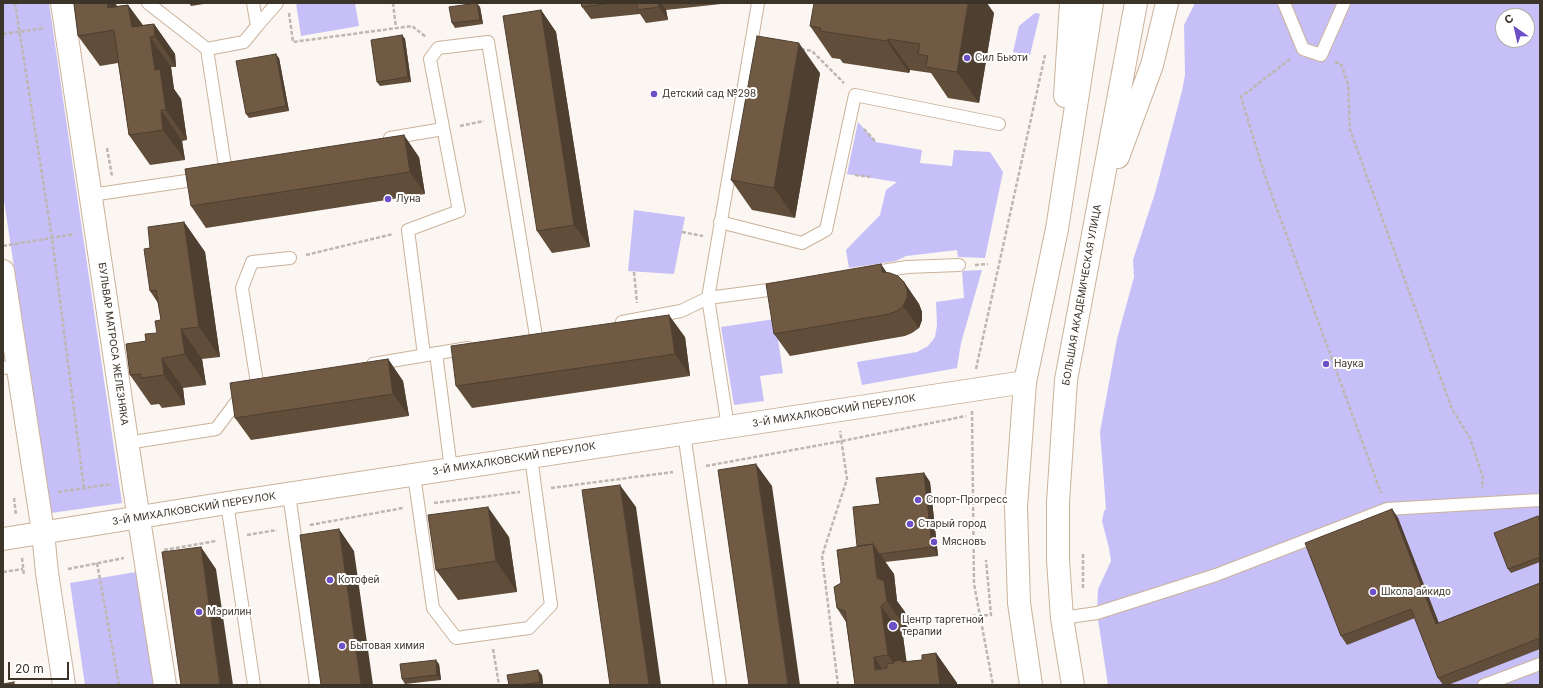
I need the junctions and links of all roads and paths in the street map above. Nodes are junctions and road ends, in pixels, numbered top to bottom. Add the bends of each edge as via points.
1 (14, 3) edge
2 (62, 3) edge
3 (148, 3) edge
4 (253, 3) edge
5 (277, 3) edge
6 (393, 3) edge
7 (758, 3) edge
8 (1071, 3) edge
9 (1092, 3) edge
10 (1136, 3) edge
11 (1167, 3) edge
12 (1284, 3) edge
13 (1344, 3) edge
14 (289, 11) dead end
15 (256, 26) junction
16 (49, 27) dead end
17 (396, 28) junction
18 (19, 31) junction
19 (3, 34) edge
20 (438, 48) junction
21 (797, 48) edge
22 (1047, 48) dead end
23 (207, 49) junction
24 (1303, 49) junction
25 (1321, 55) junction
26 (855, 95) junction
27 (501, 118) junction
28 (999, 124) dead end
29 (443, 129) junction
30 (381, 139) edge
31 (240, 163) edge
32 (224, 166) junction
33 (91, 195) junction
34 (1096, 218) junction
35 (720, 222) junction
36 (1057, 229) junction
37 (408, 230) junction
38 (682, 232) dead end
39 (52, 238) junction
40 (717, 238) junction
41 (3, 246) edge
42 (290, 258) joint
43 (958, 265) dead end
44 (3, 271) edge
45 (634, 272) dead end
46 (862, 275) edge
47 (793, 286) edge
48 (708, 298) junction
49 (638, 319) junction
50 (607, 324) edge
51 (552, 334) edge
52 (536, 336) junction
53 (521, 339) edge
54 (482, 345) edge
55 (430, 354) junction
56 (363, 365) edge
57 (10, 367) edge
58 (272, 381) edge
59 (1025, 382) junction
60 (257, 383) junction
61 (972, 390) junction
62 (966, 416) dead end
63 (728, 427) junction
64 (840, 427) dead end
65 (684, 433) junction
66 (842, 442) junction
67 (127, 443) junction
68 (531, 457) junction
69 (451, 469) junction
70 (689, 469) junction
71 (414, 475) junction
72 (84, 488) dead end
73 (536, 490) junction
74 (289, 494) junction
75 (1540, 500) edge
76 (1480, 502) junction
77 (228, 503) junction
78 (418, 505) junction
79 (1387, 509) junction
80 (138, 517) junction
81 (294, 528) junction
82 (43, 532) junction
83 (234, 537) junction
84 (3, 539) edge
85 (164, 550) edge
86 (1083, 554) dead end
87 (986, 560) dead end
88 (97, 563) dead end
89 (23, 569) dead end
90 (3, 572) edge
91 (1083, 597) dead end
92 (980, 615) junction
93 (972, 616) dead end
94 (1062, 618) junction
95 (491, 633) junction
96 (1540, 664) edge
97 (64, 685) edge
98 (118, 685) edge
99 (165, 685) edge
100 (254, 685) edge
101 (316, 685) edge
102 (500, 685) edge
103 (720, 685) edge
104 (838, 685) edge
105 (993, 685) edge
106 (1031, 685) edge
107 (1073, 685) edge
108 (1484, 685) edge

1 - 18 path
2 - 33 street, БУЛЬВАР МАТРОСА ЖЕЛЕЗНЯКА
3 - 23 lane
4 - 15 lane
5 - 15 lane
6 - 17 path
7 - 35 lane
8 - 36 street
9 - 36 street
10 - 34 street, БОЛЬШАЯ АКАДЕМИЧЕСКАЯ УЛИЦА
11 - 34 street via 1152,65
12 - 24 lane
13 - 25 lane
14 - 17 path via 293,42
15 - 23 lane via 244,42
16 - 18 path
17 - 20 path via 412,26
18 - 19 path
18 - 39 path
20 - 27 lane via 488,42
20 - 29 lane via 430,59
21 - 26 path via 812,51
22 - 61 path
23 - 32 lane
24 - 25 lane
24 - 79 path via 1241,97 1266,179
25 - 76 path via 1341,64 1348,84 1350,130 1452,409 1470,438 1483,478
26 - 28 lane
26 - 35 lane via 826,230 802,243
27 - 29 path
27 - 52 lane
29 - 30 lane
29 - 37 lane via 458,210
31 - 32 lane
32 - 33 lane via 193,180
33 - 67 street, БУЛЬВАР МАТРОСА ЖЕЛЕЗНЯКА
34 - 94 street, БОЛЬШАЯ АКАДЕМИЧЕСКАЯ УЛИЦА via 1066,380 1058,502
35 - 40 lane
36 - 59 street
37 - 42 path
37 - 55 lane
38 - 40 path
39 - 41 path
39 - 72 path
40 - 48 lane
42 - 60 lane via 252,262 242,288
43 - 46 lane via 907,267
44 - 57 street
45 - 49 path
47 - 48 lane
48 - 49 lane via 681,312
48 - 63 lane
49 - 50 lane
51 - 52 lane
52 - 53 lane
54 - 55 lane
55 - 56 lane
55 - 69 lane
57 - 82 street
58 - 60 lane
59 - 61 street, 3-Й МИХАЛКОВСКИЙ ПЕРЕУЛОК
59 - 106 street via 1016,507 1020,603
60 - 67 lane via 250,385 216,429
61 - 63 street, 3-Й МИХАЛКОВСКИЙ ПЕРЕУЛОК
61 - 92 path via 974,584
62 - 66 path
63 - 65 street, 3-Й МИХАЛКОВСКИЙ ПЕРЕУЛОК
64 - 66 path
65 - 68 street, 3-Й МИХАЛКОВСКИЙ ПЕРЕУЛОК
65 - 70 lane
66 - 70 path
66 - 104 path via 847,479 822,556
67 - 80 street, БУЛЬВАР МАТРОСА ЖЕЛЕЗНЯКА
68 - 69 street, 3-Й МИХАЛКОВСКИЙ ПЕРЕУЛОК
68 - 73 lane
69 - 71 street, 3-Й МИХАЛКОВСКИЙ ПЕРЕУЛОК
70 - 73 path
70 - 103 lane
71 - 74 street, 3-Й МИХАЛКОВСКИЙ ПЕРЕУЛОК
71 - 78 lane
73 - 78 path
73 - 95 lane via 551,605 529,628
74 - 77 street, 3-Й МИХАЛКОВСКИЙ ПЕРЕУЛОК
74 - 81 lane
75 - 76 lane
76 - 79 lane
77 - 80 street, 3-Й МИХАЛКОВСКИЙ ПЕРЕУЛОК
77 - 83 lane
78 - 81 path
78 - 95 lane via 434,608 456,638
79 - 94 lane via 1216,575 1097,613
80 - 82 street, 3-Й МИХАЛКОВСКИЙ ПЕРЕУЛОК
80 - 99 street, БУЛЬВАР МАТРОСА ЖЕЛЕЗНЯКА
81 - 83 path
81 - 101 lane
82 - 84 street, 3-Й МИХАЛКОВСКИЙ ПЕРЕУЛОК
82 - 97 street
83 - 85 path
83 - 100 lane
86 - 91 path
87 - 92 path via 991,615
88 - 98 path
89 - 90 path
92 - 93 path
92 - 105 path
94 - 107 street, БОЛЬШАЯ АКАДЕМИЧЕСКАЯ УЛИЦА
95 - 102 path
96 - 108 lane

